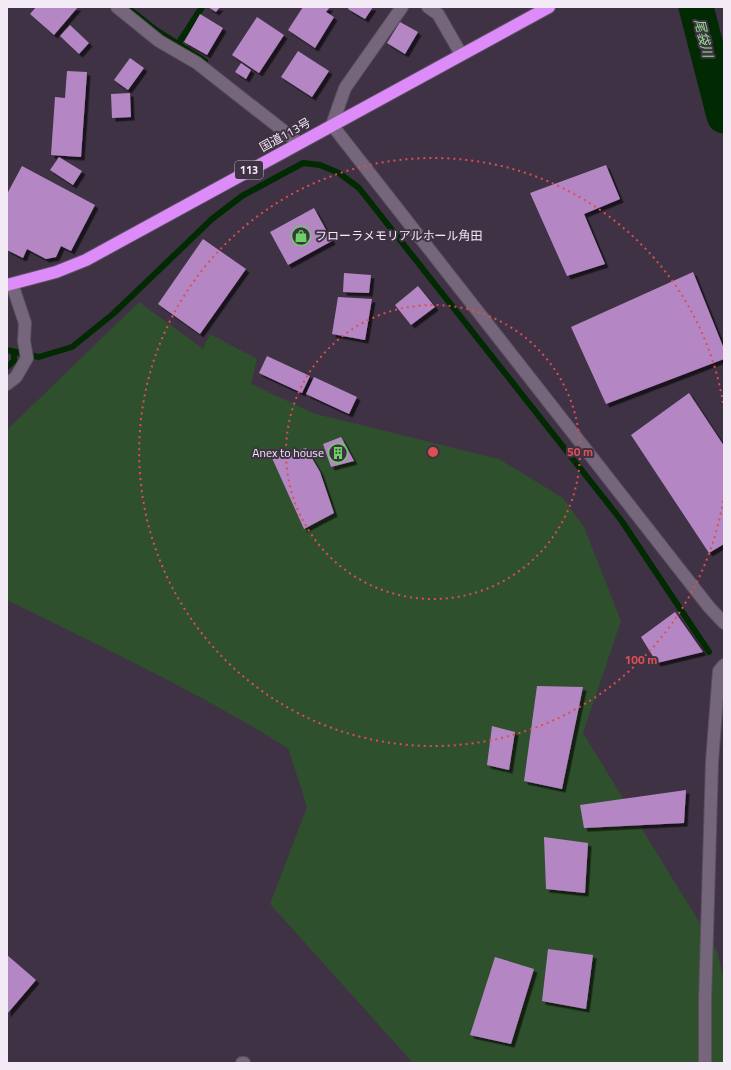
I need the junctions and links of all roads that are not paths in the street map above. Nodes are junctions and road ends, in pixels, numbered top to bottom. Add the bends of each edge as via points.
1 (116, 7) edge
2 (402, 7) edge
3 (428, 7) edge
4 (549, 7) edge
5 (461, 54) junction
6 (332, 125) junction
7 (299, 143) junction
8 (10, 285) edge
9 (7, 384) edge
10 (724, 623) edge
11 (724, 665) edge
12 (705, 1063) edge

1 - 7 street via 159,41 197,64
2 - 6 street via 345,88
3 - 5 street via 438,14
4 - 5 highway, 国道113号 / 113
5 - 6 highway, 国道113号 / 113
6 - 7 highway, 国道113号 / 113
6 - 10 street
7 - 8 highway, 国道113号 / 113 via 86,260 56,272
8 - 9 street via 25,323 27,358 16,377
11 - 12 street via 719,671 712,762

